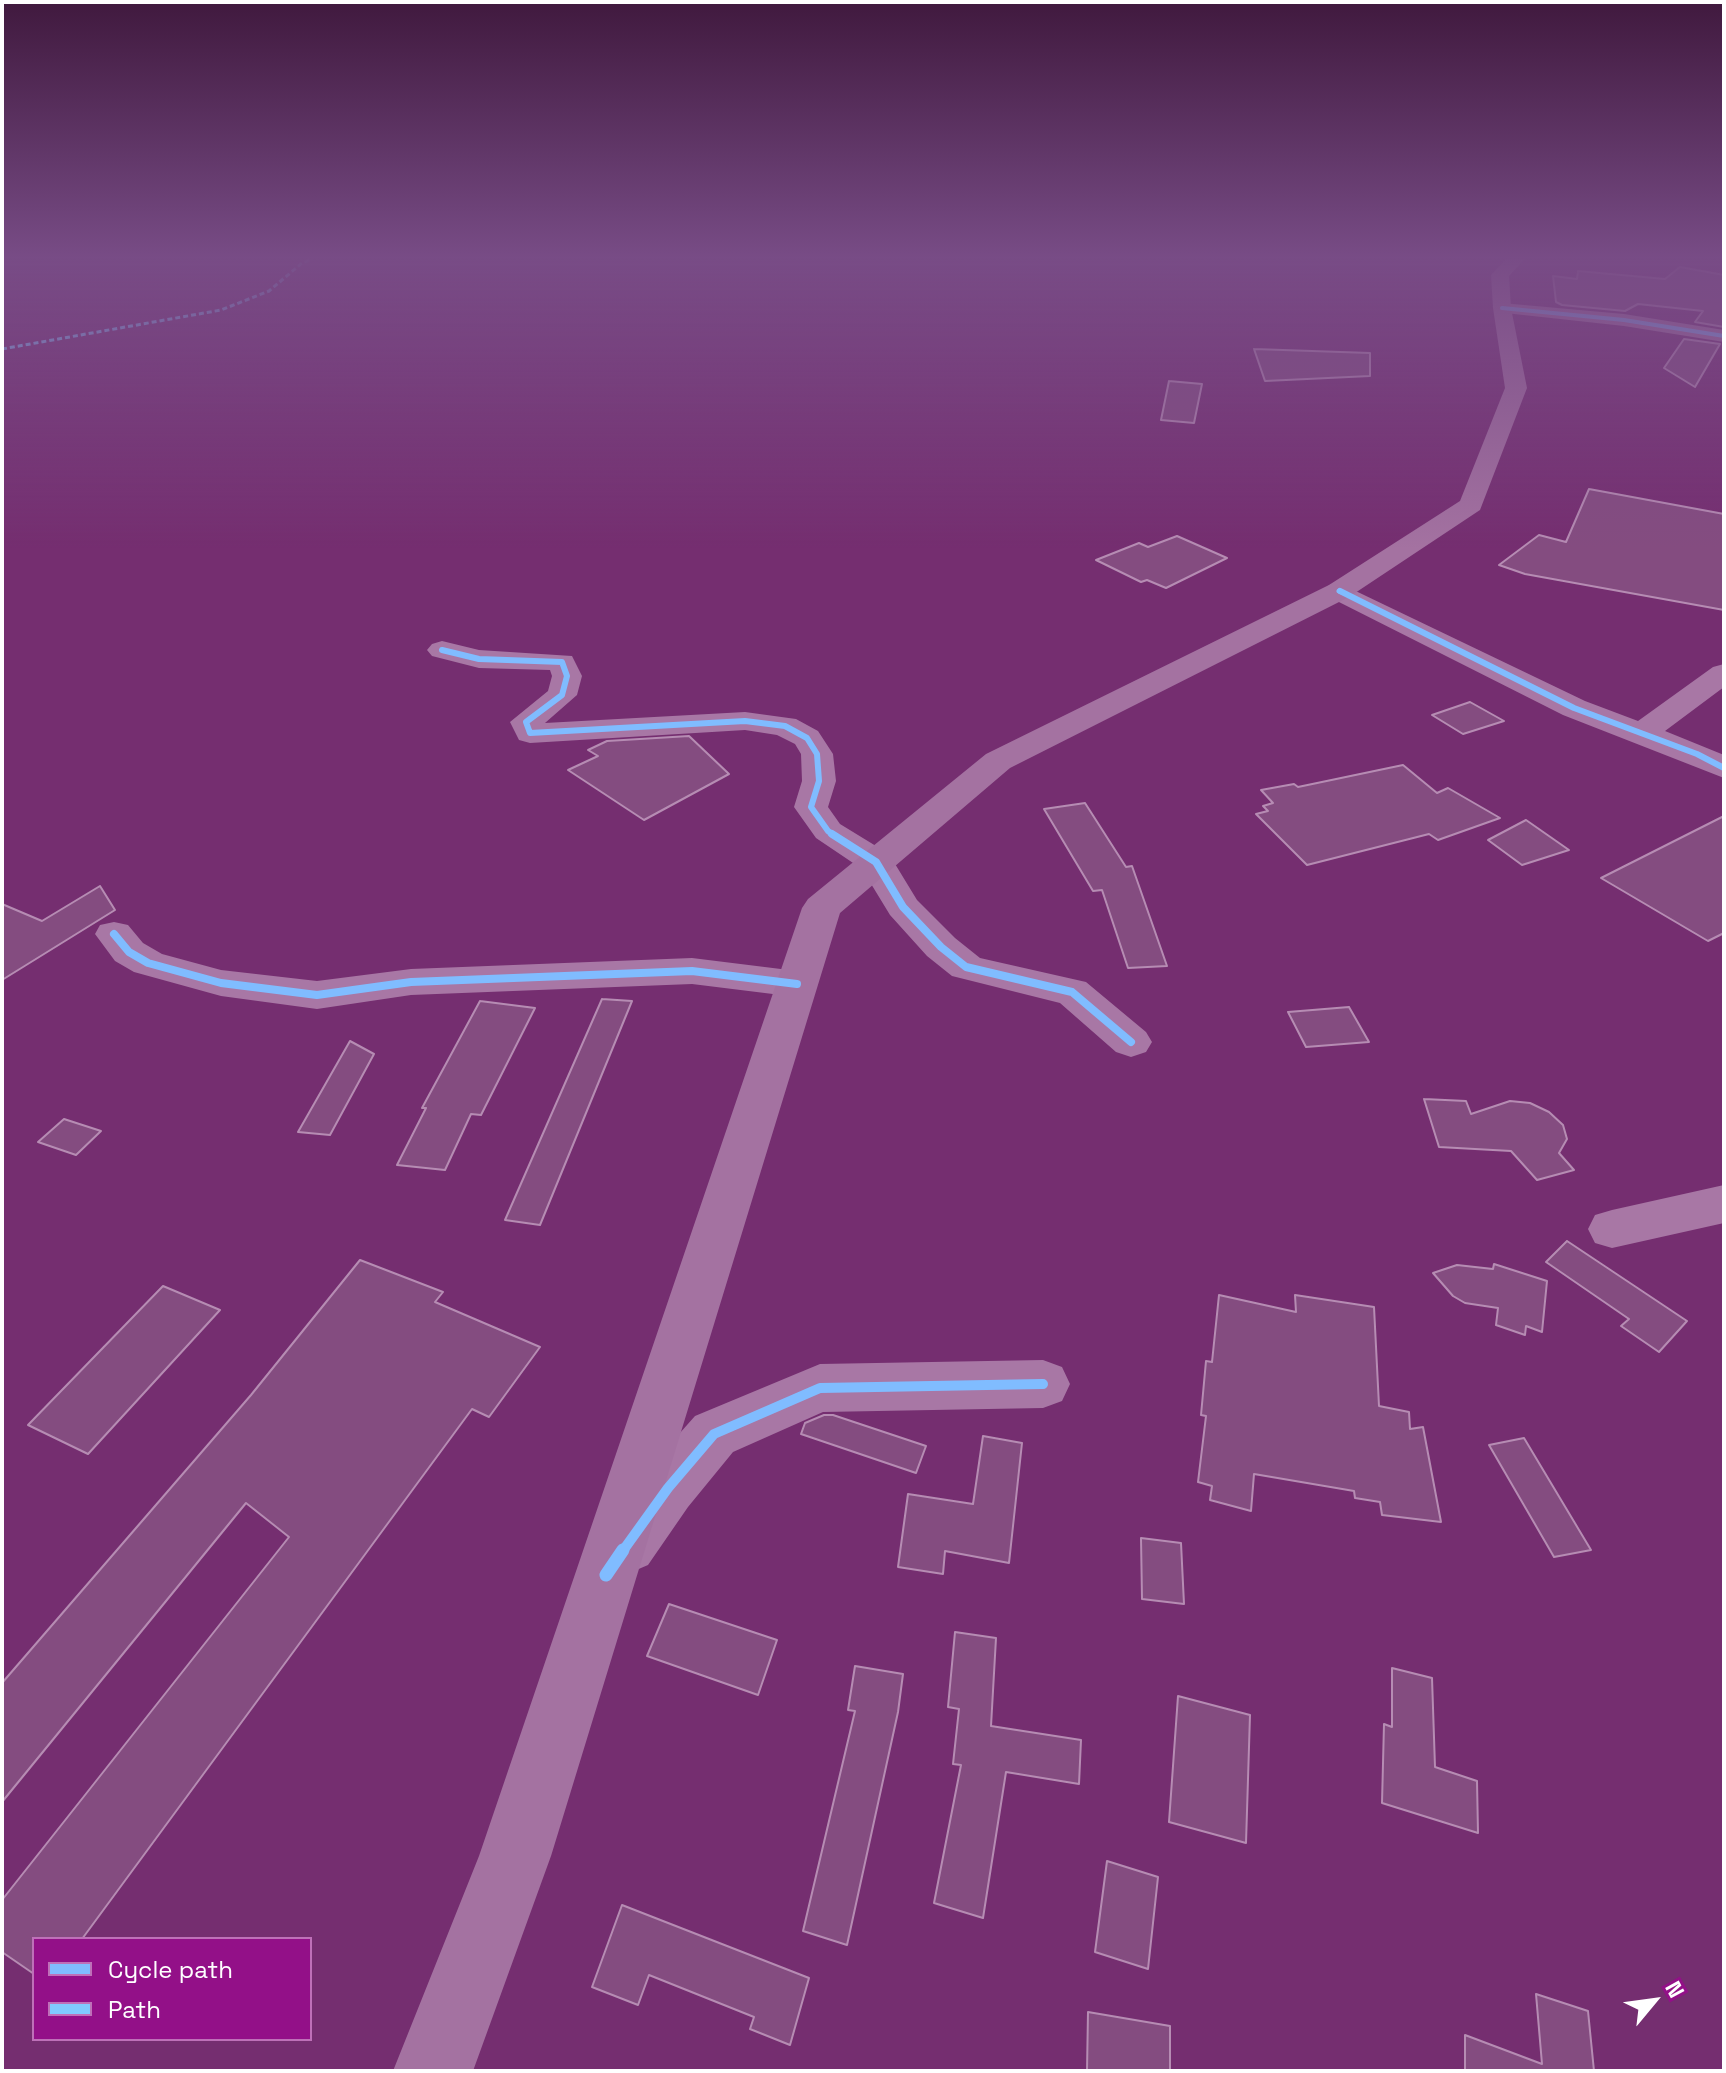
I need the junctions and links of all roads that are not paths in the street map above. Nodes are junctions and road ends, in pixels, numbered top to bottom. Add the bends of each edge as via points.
1 (1510, 356) edge
2 (1339, 591) junction
3 (442, 650) dead end
4 (1724, 673) edge
5 (1642, 733) junction
6 (1724, 768) edge
7 (876, 862) junction
8 (114, 934) dead end
9 (797, 984) junction
10 (1131, 1042) dead end
11 (1724, 1204) edge
12 (1612, 1229) dead end
13 (1043, 1384) dead end
14 (606, 1575) junction
15 (433, 2071) edge

1 - 2 main road via 1516,388 1471,505
2 - 5 street via 1574,708
2 - 7 main road via 998,761
3 - 7 street via 479,659 562,662 567,676 562,695 526,722 530,733 745,721 785,726 807,738 817,754 819,781 811,807 828,831
4 - 5 street
5 - 6 street
7 - 9 main road via 822,908
7 - 10 street via 903,907 966,967 1072,992
8 - 9 street via 148,963 221,983 317,995 411,982 692,971
9 - 14 main road
11 - 12 street
13 - 14 street via 820,1388 714,1434
14 - 15 main road via 515,1856

